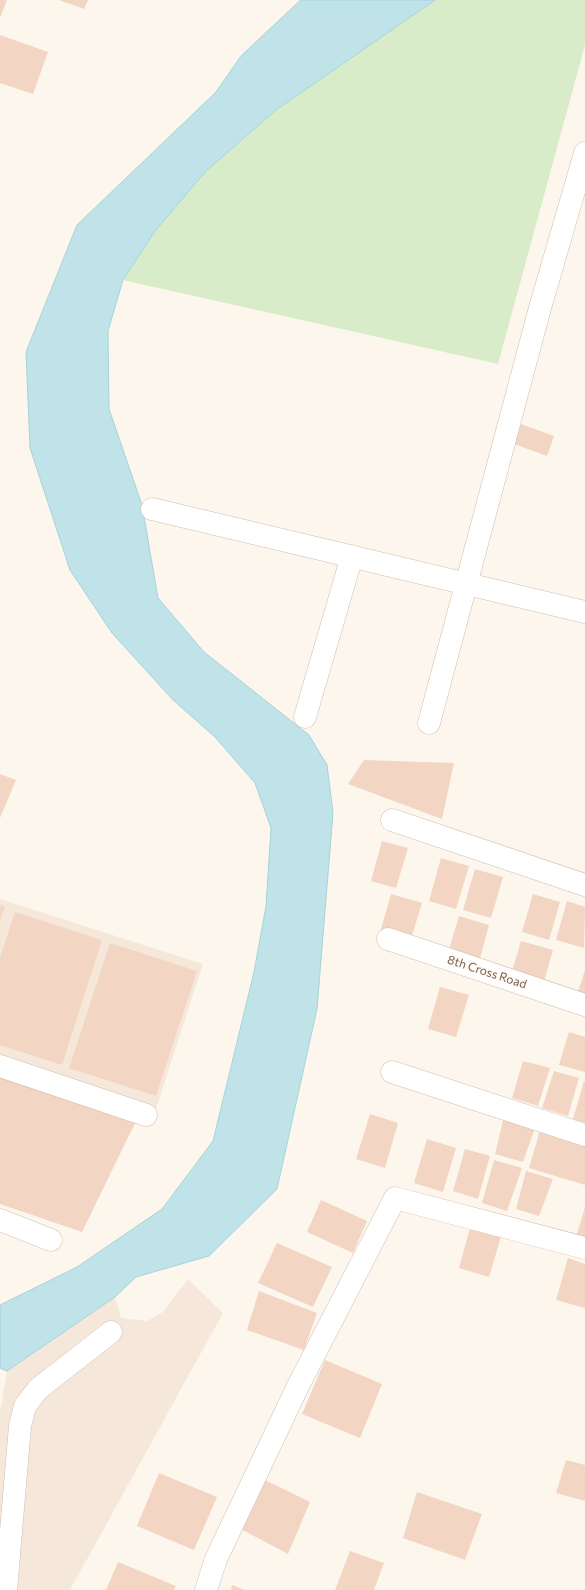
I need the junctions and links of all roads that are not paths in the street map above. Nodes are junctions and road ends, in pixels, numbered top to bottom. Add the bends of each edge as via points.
1 (585, 153) edge
2 (577, 210) edge
3 (152, 509) dead end
4 (352, 556) junction
5 (466, 583) junction
6 (585, 612) edge
7 (305, 717) dead end
8 (429, 723) dead end
9 (392, 820) dead end
10 (585, 886) edge
11 (388, 939) dead end
12 (585, 1005) edge
13 (0, 1066) edge
14 (392, 1072) dead end
15 (146, 1115) dead end
16 (585, 1135) edge
17 (0, 1220) edge
18 (50, 1240) dead end
19 (585, 1248) edge
20 (111, 1332) dead end
21 (8, 1487) edge
22 (6, 1590) edge
23 (206, 1590) edge

1 - 2 street
2 - 5 street via 540,308
3 - 4 street
4 - 5 street
4 - 7 street
5 - 6 street
5 - 8 street
9 - 10 street
11 - 12 street, 8th Cross Road
13 - 15 street
14 - 16 street
17 - 18 street
19 - 23 street via 395,1198 294,1393 216,1559
20 - 21 street via 38,1389 25,1406
21 - 22 street

